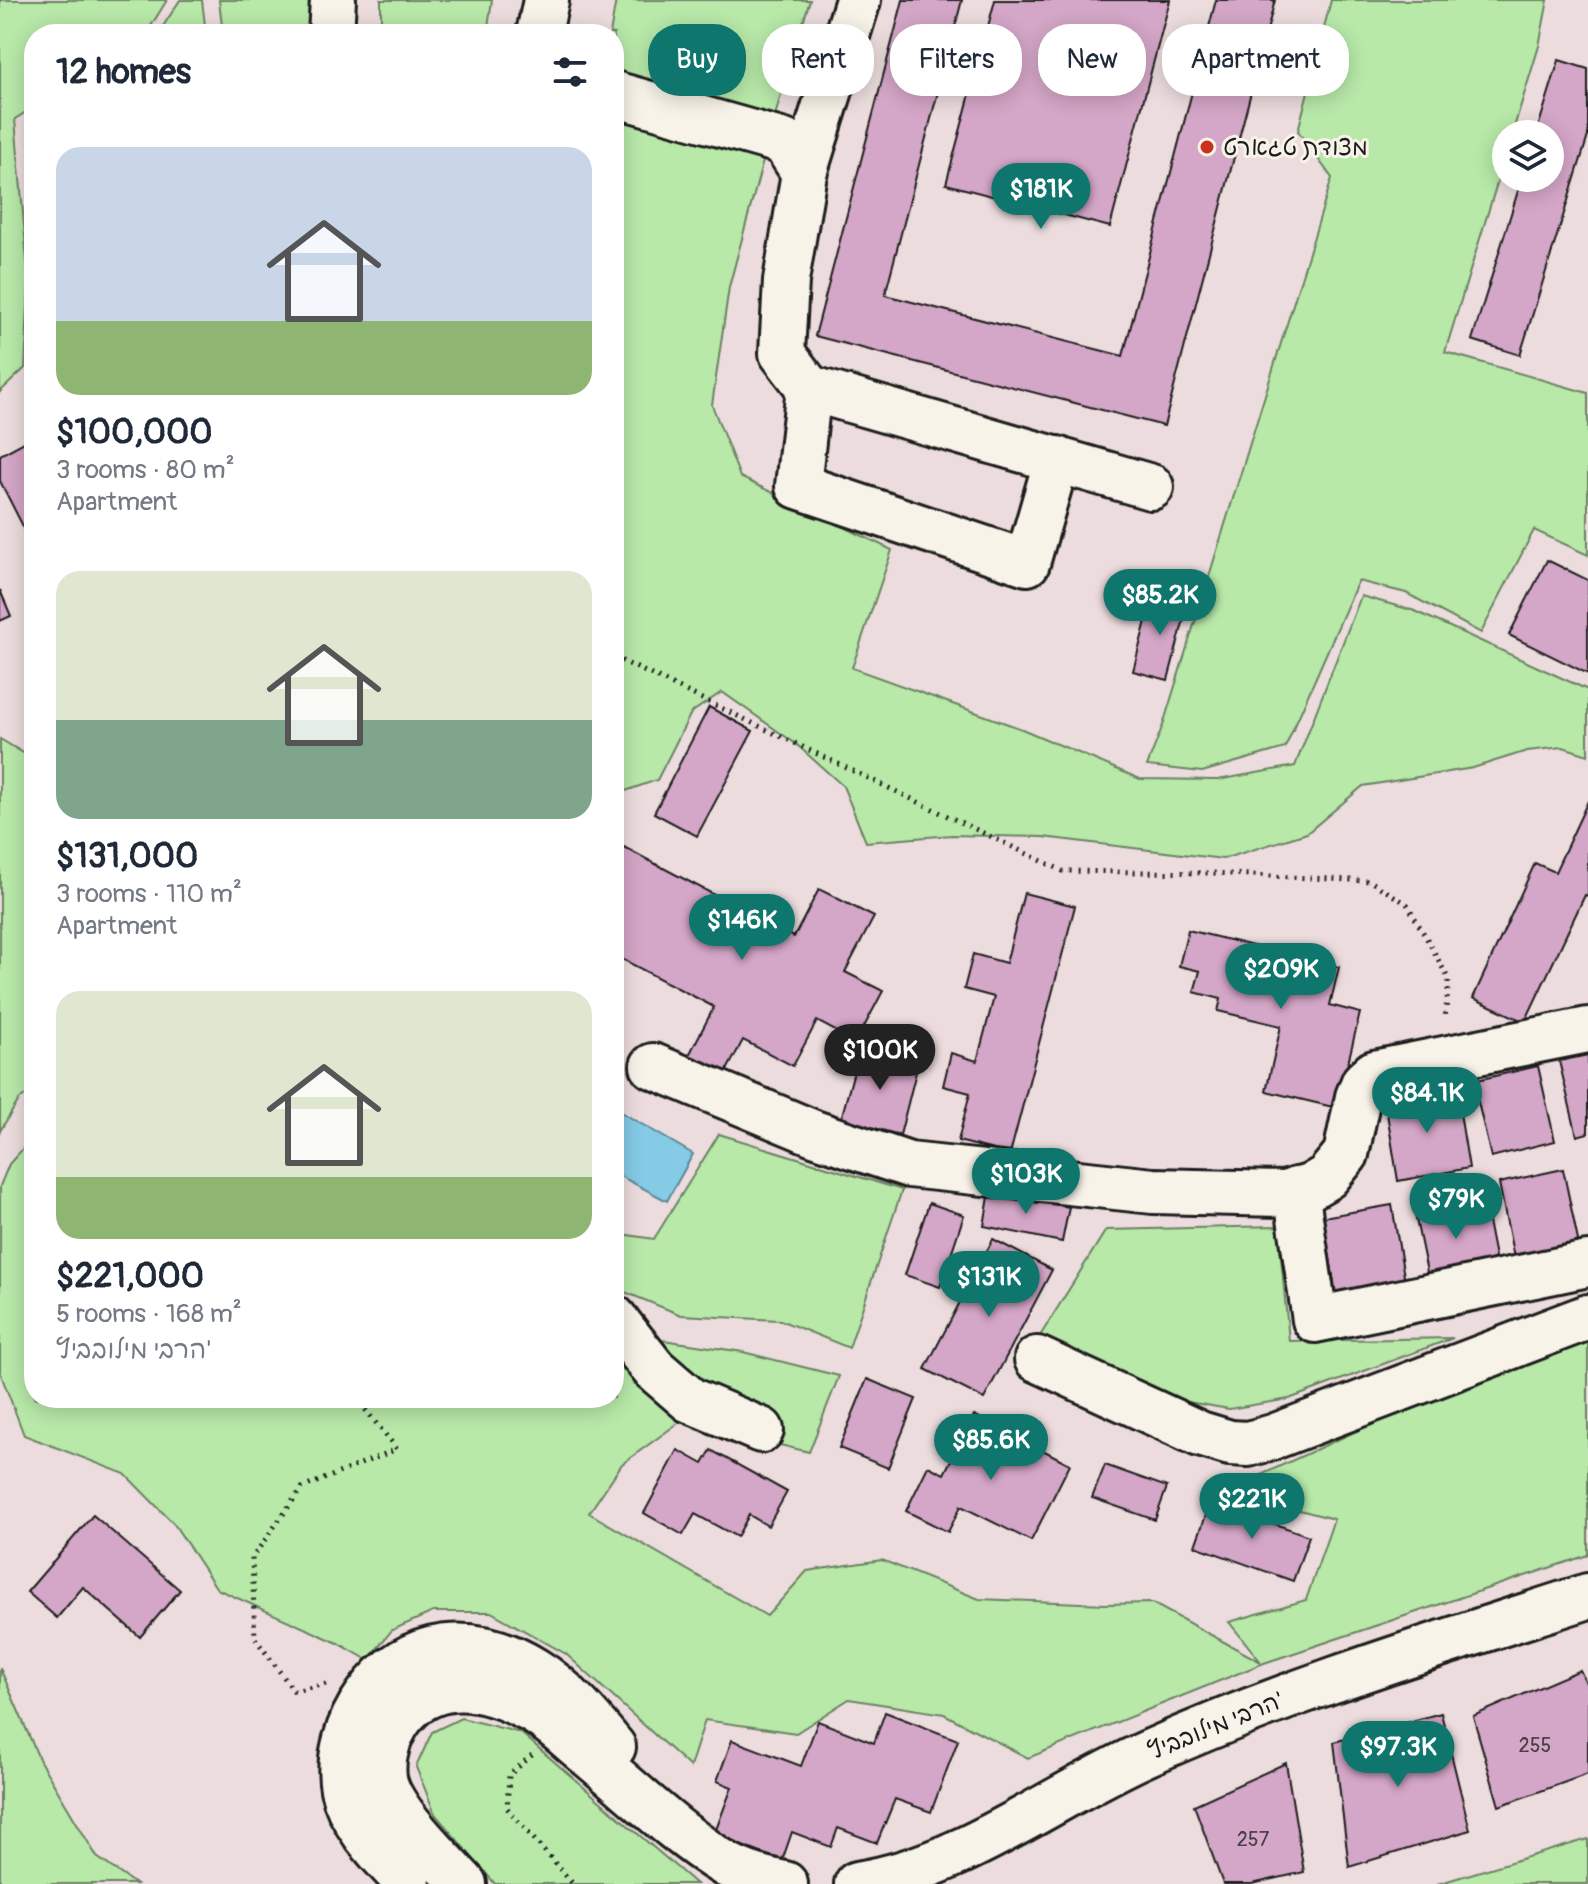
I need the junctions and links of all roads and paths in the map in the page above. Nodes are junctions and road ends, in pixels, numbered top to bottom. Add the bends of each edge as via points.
1 (333, 0) edge
2 (546, 0) edge
3 (858, 0) edge
4 (332, 24) edge
5 (541, 24) edge
6 (624, 97) edge
7 (804, 173) junction
8 (809, 388) junction
9 (1057, 459) junction
10 (1151, 487) dead end
11 (624, 662) edge
12 (1588, 1030) edge
13 (1441, 1059) junction
14 (653, 1066) dead end
15 (1296, 1190) junction
16 (1588, 1264) edge
17 (1588, 1317) edge
18 (624, 1331) edge
19 (1037, 1359) dead end
20 (364, 1408) edge
21 (761, 1430) dead end
22 (1588, 1596) edge
23 (365, 1699) junction
24 (560, 1731) junction
25 (692, 1840) junction
26 (408, 1884) edge
27 (464, 1884) edge
28 (573, 1884) edge
29 (785, 1884) edge
30 (857, 1884) edge

1 - 4 street
2 - 5 street
3 - 7 street
6 - 7 street via 784,142
7 - 8 street via 786,281 782,353
8 - 9 street
8 - 9 street via 798,486 1027,563
9 - 10 street
11 - 13 path via 1063,871 1370,881 1407,904 1449,980
12 - 13 street
13 - 15 street via 1374,1073 1364,1082 1346,1154 1327,1177
14 - 15 street via 814,1133 909,1165 1153,1191
15 - 16 street via 1315,1320
17 - 19 street via 1248,1444 1200,1434
18 - 21 street via 654,1369 690,1400
20 - 23 path via 397,1449 302,1488 252,1558 255,1638 294,1691 340,1681
22 - 30 street, הרבי מילובביץ' via 1233,1718 1147,1753 928,1864
23 - 25 street via 394,1667 425,1650 464,1645 499,1653 535,1670 567,1696
23 - 26 street via 346,1736 343,1789 356,1820
24 - 25 street
24 - 27 street via 533,1711 462,1687 418,1700 394,1730 384,1765 392,1799
24 - 28 path via 509,1775 507,1808
25 - 29 street via 728,1865

